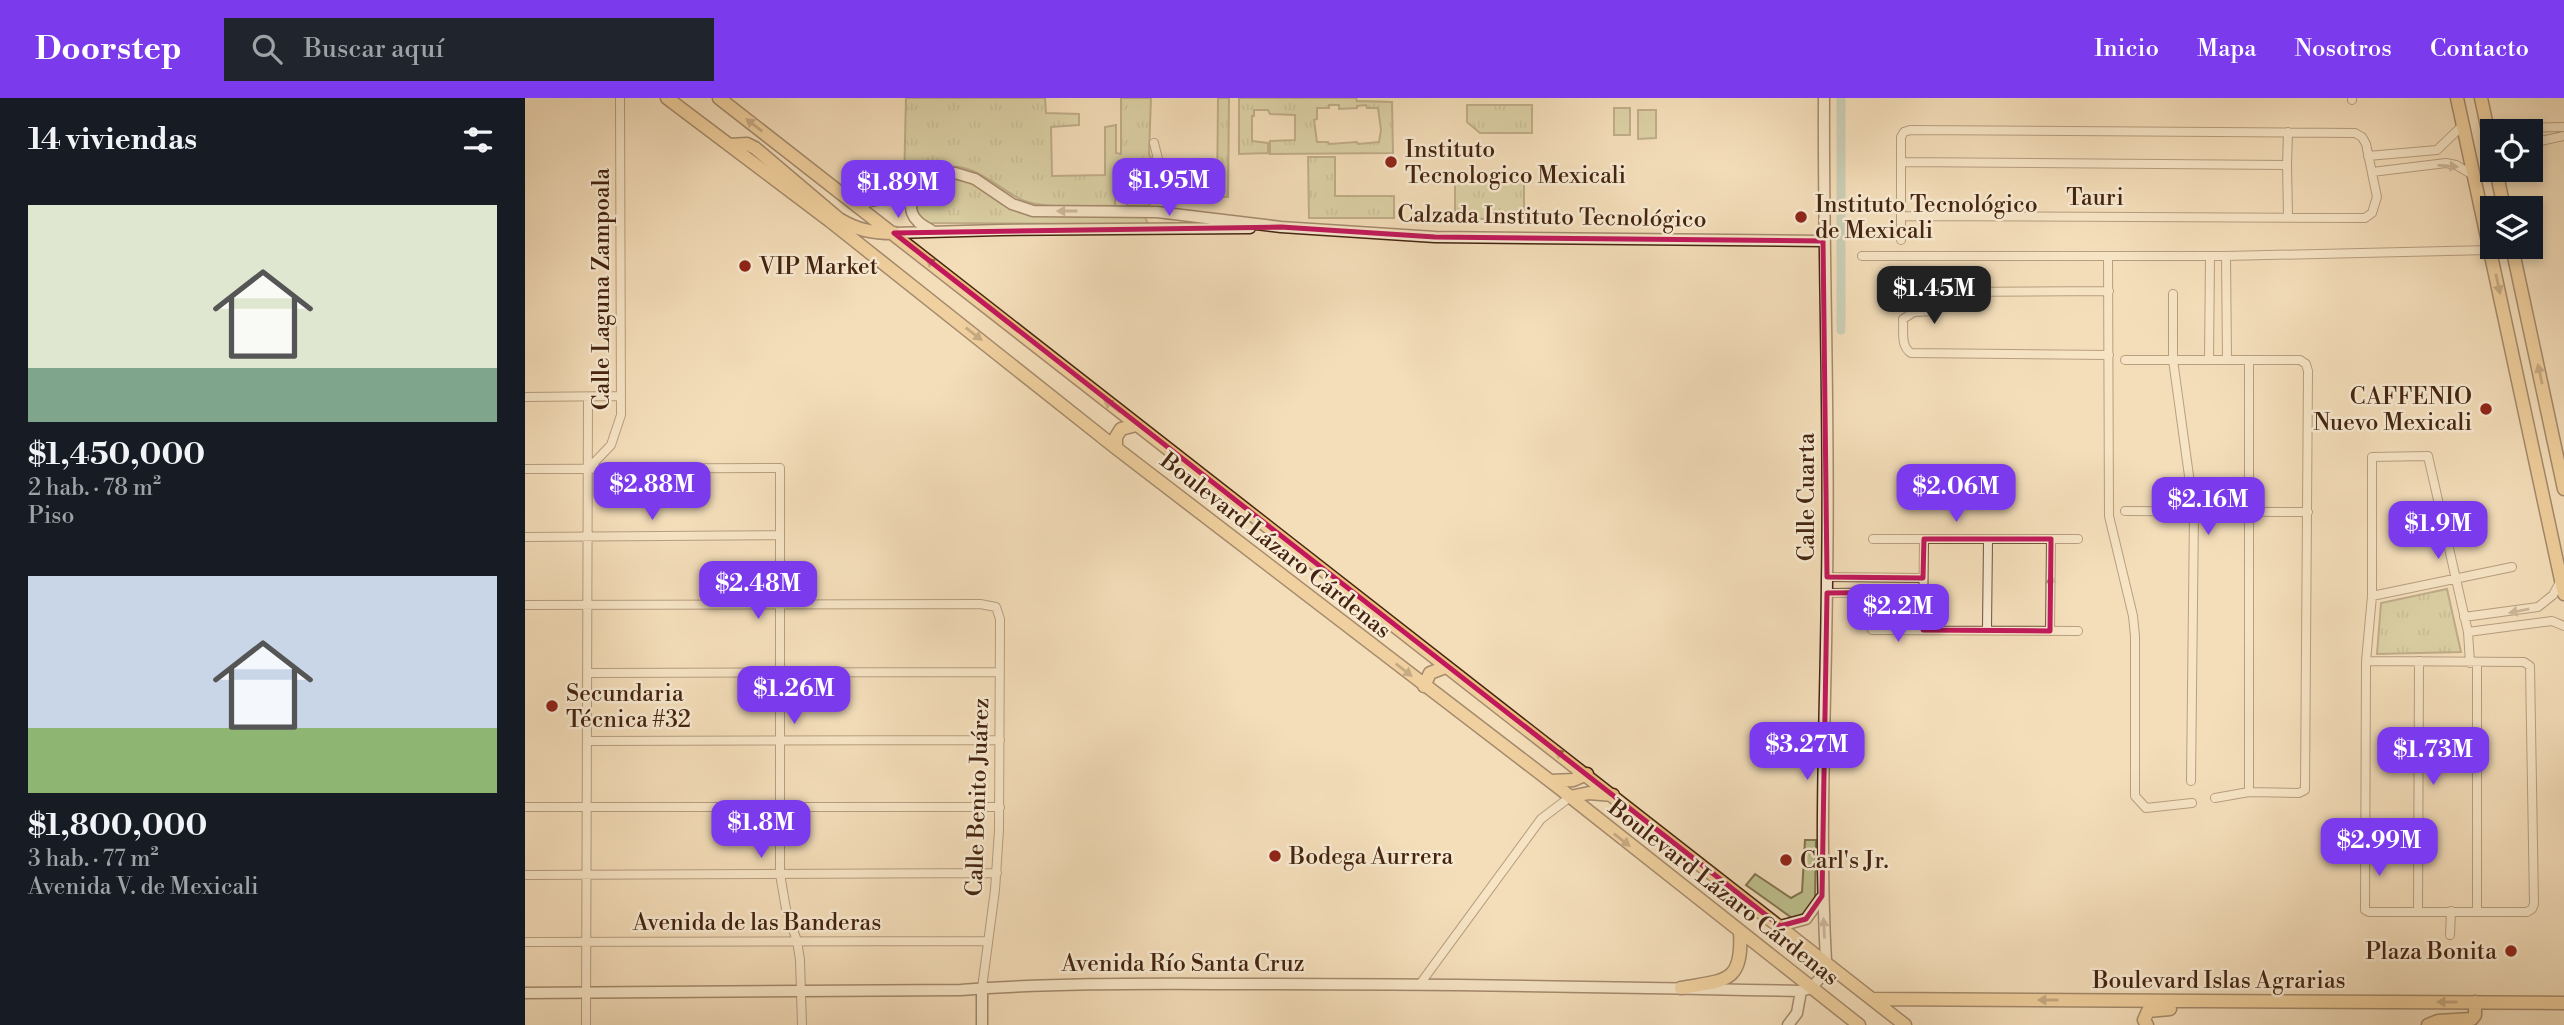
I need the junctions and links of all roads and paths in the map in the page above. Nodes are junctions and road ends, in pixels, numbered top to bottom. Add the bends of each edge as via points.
1 (620, 98) edge
2 (667, 98) edge
3 (719, 98) edge
4 (1824, 98) edge
5 (2457, 98) edge
6 (2480, 98) edge
7 (2485, 119) edge
8 (2463, 125) junction
9 (2564, 127) edge
10 (2543, 128) edge
11 (2288, 132) junction
12 (2543, 132) edge
13 (2564, 136) edge
14 (2545, 139) joint
15 (1154, 143) dead end
16 (729, 145) junction
17 (2423, 152) junction
18 (2368, 156) junction
19 (1901, 162) junction
20 (1159, 163) dead end
21 (2287, 165) junction
22 (2425, 166) junction
23 (2372, 172) junction
24 (2474, 176) junction
25 (915, 187) junction
26 (857, 204) junction
27 (2480, 204) edge
28 (1149, 211) junction
29 (1901, 216) junction
30 (2288, 216) junction
31 (1281, 227) junction
32 (1149, 229) junction
33 (933, 232) junction
34 (894, 233) junction
35 (1901, 240) dead end
36 (1823, 241) junction
37 (2480, 250) edge
38 (1862, 256) dead end
39 (2210, 256) junction
40 (2226, 256) junction
41 (2108, 257) junction
42 (2492, 259) edge
43 (2514, 259) edge
44 (2109, 291) junction
45 (2173, 294) dead end
46 (2109, 355) junction
47 (2125, 360) dead end
48 (2173, 360) junction
49 (2209, 360) junction
50 (2227, 360) junction
51 (2249, 360) junction
52 (621, 396) junction
53 (525, 397) edge
54 (588, 397) junction
55 (1136, 425) junction
56 (1116, 448) junction
57 (525, 469) edge
58 (588, 470) junction
59 (2564, 489) edge
60 (2125, 511) dead end
61 (2194, 512) junction
62 (2249, 512) junction
63 (2308, 512) junction
64 (780, 535) junction
65 (525, 537) edge
66 (588, 537) junction
67 (1873, 539) dead end
68 (1924, 539) junction
69 (1988, 539) junction
70 (2051, 539) junction
71 (2078, 539) dead end
72 (2512, 567) dead end
73 (1828, 577) junction
74 (1923, 578) junction
75 (2457, 579) junction
76 (2561, 580) junction
77 (1923, 592) junction
78 (1827, 593) junction
79 (2564, 594) edge
80 (2372, 596) junction
81 (525, 605) edge
82 (587, 606) junction
83 (780, 606) junction
84 (2464, 617) junction
85 (2564, 626) edge
86 (1872, 630) dead end
87 (1923, 630) junction
88 (1987, 630) junction
89 (2050, 631) junction
90 (2078, 631) dead end
91 (2468, 632) junction
92 (2366, 661) junction
93 (2419, 662) junction
94 (2474, 663) junction
95 (1446, 667) junction
96 (1000, 672) junction
97 (587, 673) junction
98 (781, 673) junction
99 (1424, 686) junction
100 (780, 740) junction
101 (1000, 740) junction
102 (587, 741) junction
103 (1587, 774) junction
104 (1551, 781) junction
105 (2191, 781) dead end
106 (2249, 792) junction
107 (1613, 795) junction
108 (1570, 797) junction
109 (2215, 798) dead end
110 (2192, 803) dead end
111 (587, 806) junction
112 (525, 807) edge
113 (781, 807) junction
114 (1000, 807) junction
115 (997, 873) junction
116 (781, 874) junction
117 (525, 875) edge
118 (586, 875) junction
119 (1822, 896) junction
120 (2477, 910) junction
121 (2451, 911) junction
122 (2418, 912) junction
123 (1780, 926) junction
124 (1740, 932) junction
125 (2450, 935) dead end
126 (797, 941) junction
127 (988, 941) junction
128 (525, 942) edge
129 (586, 942) junction
130 (1828, 963) junction
131 (1420, 984) junction
132 (982, 988) junction
133 (1681, 988) junction
134 (1806, 990) junction
135 (586, 992) junction
136 (802, 992) junction
137 (525, 993) edge
138 (1874, 999) junction
139 (2220, 1001) junction
140 (2476, 1002) junction
141 (2564, 1003) edge
142 (586, 1025) edge
143 (802, 1025) edge
144 (982, 1025) edge
145 (1787, 1025) edge
146 (1859, 1025) edge
147 (1905, 1025) edge
148 (2147, 1025) edge
149 (2428, 1025) edge

1 - 52 street, Calle Laguna Zampoala
2 - 16 main road, Boulevard Lázaro Cárdenas
26 -> 3 main road, Boulevard Lázaro Cárdenas
4 - 36 street, Calle Cuarta
5 - 8 main road
6 - 7 main road
8 - 17 street via 2437,150
8 - 24 main road
9 - 10 street
11 - 18 street via 2355,133 2363,137
11 - 19 street via 1910,130 1901,136
11 - 21 street
12 - 14 street
13 - 14 street
15 - 20 street
16 - 34 main road via 755,148 852,226 872,233
16 -> 56 main road, Boulevard Lázaro Cárdenas
17 - 18 street
17 - 22 street
18 - 23 street
19 - 21 street
19 - 29 street
21 - 30 street
22 - 23 street
22 -> 24 street via 2456,165
23 - 30 street, Tauri via 2377,197 2369,216
24 - 27 main road
25 - 26 street, Calzada Instituto Tecnológico
28 -> 25 street, Calzada Instituto Tecnológico via 1027,210 975,179 955,173
25 - 33 street via 913,217
26 - 34 main road, Boulevard Lázaro Cárdenas
28 - 31 street, Calzada Instituto Tecnológico
28 - 32 street via 1153,219
29 - 30 street, Tauri
29 - 35 street
31 - 32 street, Calzada Instituto Tecnológico
31 - 36 street, Calzada Instituto Tecnológico via 1428,237
32 - 33 street, Calzada Instituto Tecnológico
33 - 34 street, Calzada Instituto Tecnológico
55 -> 34 main road, Boulevard Lázaro Cárdenas
36 - 73 street, Calle Cuarta
37 - 40 street
38 - 41 street
39 - 40 street
39 - 41 street
39 - 49 street
40 - 50 street
41 - 44 street
42 -> 76 main road
59 -> 43 main road
44 - 46 street
44 - 46 street via 1942,292 1934,311 1903,319 1904,344 1910,353
45 - 48 street
46 - 110 street via 2109,516 2135,636 2135,796 2146,808
47 - 48 street
48 - 49 street
48 - 61 street
49 - 50 street
50 - 51 street
51 - 62 street
51 - 63 street via 2299,360 2306,364
52 - 54 street
52 - 58 street, Calle Laguna Zampoala via 617,432
53 - 54 street
54 - 58 street
55 - 56 main road via 1121,429
55 - 95 main road, Boulevard Lázaro Cárdenas
56 -> 99 main road, Boulevard Lázaro Cárdenas
57 - 58 street
58 - 64 street via 780,468
58 - 66 street
60 - 61 street
61 - 62 street
61 - 105 street
62 - 63 street
62 - 106 street
63 - 106 street via 2305,790
64 - 66 street
64 - 83 street
65 - 66 street
66 - 82 street
67 - 68 street
68 - 69 street
68 - 74 street
69 - 70 street
69 - 88 street
70 - 71 street
89 -> 70 street
72 - 75 street
73 - 74 street
73 - 78 street, Calle Cuarta
74 - 77 street
75 - 80 street
75 - 80 street via 2428,456 2372,457
75 - 84 street
76 - 79 main road
76 -> 84 street via 2553,596 2538,607
77 - 78 street
77 - 87 street
78 - 119 street, Calle Cuarta
80 - 92 street
81 - 82 street
82 - 83 street
82 - 97 street
83 - 96 street, Calle Benito Juárez via 996,607 1000,612
83 - 98 street
84 - 91 street
85 - 91 street via 2552,621
86 - 87 street
87 - 88 street
88 - 89 street
89 - 90 street
91 - 94 street
92 - 93 street
92 - 122 street via 2365,910
93 - 94 street
93 - 122 street
94 - 120 street
94 - 120 street via 2524,662 2532,671 2534,904 2527,912
95 - 99 main road via 1430,673
103 -> 95 main road, Boulevard Lázaro Cárdenas
96 - 98 street
96 - 101 street, Calle Benito Juárez
97 - 98 street
97 - 102 street
98 - 100 street
99 - 104 main road, Boulevard Lázaro Cárdenas
100 - 101 street
100 - 102 street
100 - 113 street
101 - 114 street, Calle Benito Juárez
102 - 111 street
103 - 104 main road
103 - 107 main road, Boulevard Lázaro Cárdenas
104 - 108 main road, Boulevard Lázaro Cárdenas
106 - 109 street
107 - 108 main road
107 - 123 main road, Boulevard Lázaro Cárdenas
108 -> 124 main road, Boulevard Lázaro Cárdenas
108 - 131 street via 1541,819
111 - 112 street
111 - 113 street
111 - 118 street
113 - 114 street
113 - 116 street
114 - 115 street, Calle Benito Juárez
115 - 116 street
115 - 127 street, Calle Benito Juárez
116 - 118 street
116 - 126 street
117 - 118 street
118 - 129 street
119 - 123 street via 1806,919
130 -> 119 street, Calle Cuarta
120 - 121 street
121 - 122 street
121 - 125 street
123 - 130 main road, Boulevard Lázaro Cárdenas
124 - 133 main road via 1741,958 1736,971 1718,981
124 - 134 main road, Boulevard Lázaro Cárdenas
126 - 127 street, Avenida de las Banderas
126 - 129 street, Avenida de las Banderas
126 - 136 street
127 - 132 street, Calle Benito Juárez
128 - 129 street, Avenida de las Banderas
129 - 135 street
130 - 134 street
130 - 138 main road, Boulevard Lázaro Cárdenas
131 - 132 street, Avenida Río Santa Cruz via 1114,983
131 - 133 street, Avenida Río Santa Cruz
132 - 136 street, Avenida Río Santa Cruz
132 - 144 street
133 - 134 street, Avenida Río Santa Cruz
134 - 145 street
134 - 146 main road, Boulevard Lázaro Cárdenas
135 - 136 street, Avenida Río Santa Cruz
135 - 137 street, Avenida Río Santa Cruz
135 - 142 street
136 - 143 street
139 -> 138 main road, Boulevard Islas Agrarias
138 - 147 main road, Boulevard Lázaro Cárdenas
140 -> 139 main road, Boulevard Islas Agrarias
139 - 148 main road via 2210,1009 2148,1011
140 - 141 main road, Boulevard Islas Agrarias
140 - 149 main road via 2471,1020

